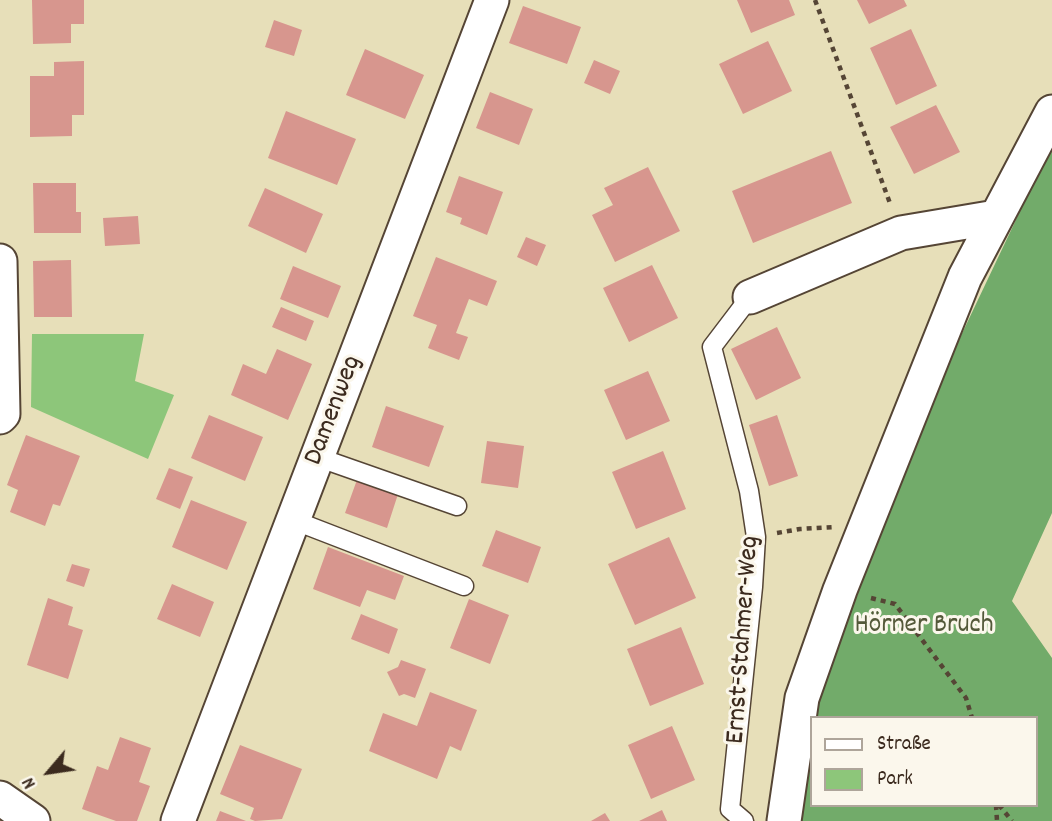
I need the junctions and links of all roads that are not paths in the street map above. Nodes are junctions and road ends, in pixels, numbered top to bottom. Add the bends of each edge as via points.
1 (492, 0) edge
2 (1052, 112) edge
3 (996, 216) junction
4 (0, 261) edge
5 (750, 297) joint
6 (0, 417) edge
7 (317, 457) junction
8 (457, 506) dead end
9 (293, 520) junction
10 (464, 586) dead end
11 (0, 798) edge
12 (33, 821) edge
13 (178, 821) edge
14 (744, 821) edge
15 (785, 821) edge

1 - 7 street, Damenweg
2 - 3 street, Ernst-Stahmer-Weg
3 - 5 street, Ernst-Stahmer-Weg via 901,233
3 - 15 street, Ernst-Stahmer-Weg via 965,277 840,590 802,698
4 - 6 street
5 - 14 lane, Ernst-Stahmer-Weg via 712,347 749,491 756,537 730,809
7 - 8 lane
7 - 9 street, Damenweg
9 - 10 lane
9 - 13 street, Damenweg
11 - 12 street

